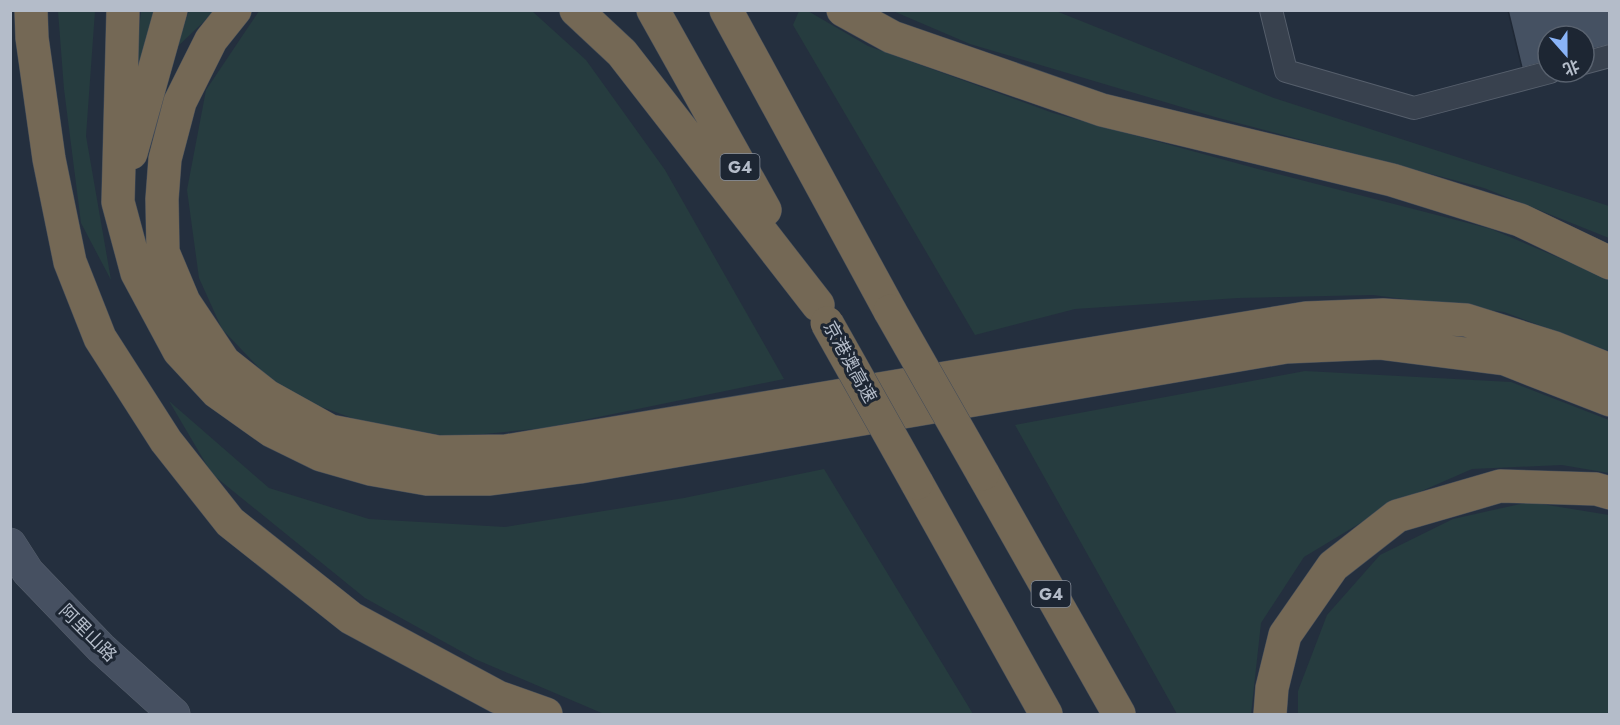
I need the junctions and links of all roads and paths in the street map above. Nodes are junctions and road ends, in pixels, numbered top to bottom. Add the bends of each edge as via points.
1 (31, 10) edge
2 (123, 10) edge
3 (171, 10) edge
4 (235, 10) edge
5 (576, 10) edge
6 (653, 10) edge
7 (726, 10) edge
8 (843, 10) edge
9 (1271, 10) edge
10 (1536, 76) edge
11 (117, 202) junction
12 (1610, 263) edge
13 (823, 314) junction
14 (1610, 370) edge
15 (1610, 400) edge
16 (1610, 494) edge
17 (10, 544) edge
18 (174, 714) edge
19 (546, 714) edge
20 (1046, 714) edge
21 (1119, 714) edge
22 (1270, 714) edge

1 - 19 highway via 49,159 70,262 100,338 166,441 230,522 351,618 498,697
2 - 11 highway
3 - 11 highway
4 - 14 highway via 211,40 180,102 165,159 163,252 184,302 224,362 267,396 330,431 438,452 506,451 1306,318 1383,315 1466,320
5 - 13 highway via 622,53
6 - 13 highway, 京港澳高速 / G4
7 - 21 highway, G4, bridge via 890,311
8 - 12 highway via 891,37 1102,110 1392,180 1520,220
9 - 10 street via 1286,71 1414,108
11 - 15 highway via 137,273 179,351 217,392 272,431 321,455 427,479 490,479 580,467 1286,347 1378,343 1505,358
13 - 20 highway, 京港澳高速 / G4, bridge
16 - 22 highway via 1596,489 1500,486 1397,516 1333,566 1286,635 1272,688
17 - 18 street, 阿里山路 via 44,589 101,648

